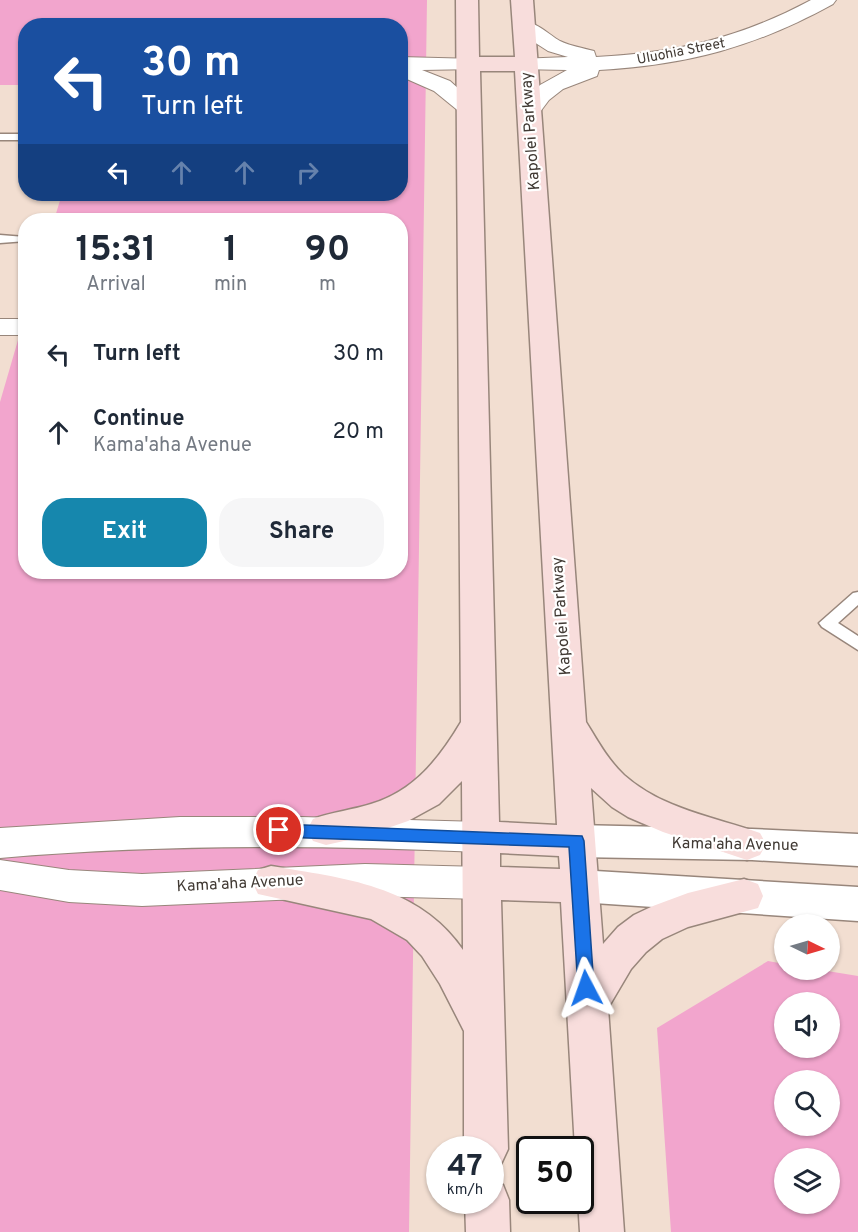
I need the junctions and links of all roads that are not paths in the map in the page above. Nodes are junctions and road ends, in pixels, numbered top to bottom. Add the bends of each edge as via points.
1 (467, 0) edge
2 (826, 0) edge
3 (523, 14) edge
4 (625, 62) junction
5 (408, 63) edge
6 (468, 64) junction
7 (526, 64) junction
8 (408, 72) edge
9 (469, 108) junction
10 (529, 111) junction
11 (0, 137) edge
12 (18, 137) edge
13 (0, 239) edge
14 (18, 239) edge
15 (0, 327) edge
16 (18, 327) edge
17 (858, 597) edge
18 (858, 644) edge
19 (568, 722) junction
20 (479, 724) junction
21 (326, 830) junction
22 (481, 837) junction
23 (576, 841) junction
24 (0, 843) edge
25 (747, 843) junction
26 (858, 850) edge
27 (0, 875) edge
28 (271, 882) junction
29 (482, 883) junction
30 (579, 886) junction
31 (744, 896) junction
32 (858, 904) edge
33 (587, 1007) junction
34 (484, 1032) junction
35 (486, 1136) edge
36 (487, 1214) edge
37 (488, 1232) edge
38 (602, 1232) edge

1 - 6 main road
2 - 4 street, Uluohia Street via 737,40 699,51
3 - 4 street via 544,42 569,52
3 - 7 main road, Kapolei Parkway
4 - 7 street, Uluohia Street
4 - 10 street via 563,79 540,95
5 - 6 street
6 - 7 main road
6 - 9 main road
7 - 10 main road, Kapolei Parkway
8 - 9 street via 441,86
9 - 20 main road
10 - 19 main road, Kapolei Parkway
11 - 12 lane
13 - 14 lane
15 - 16 street
17 - 18 lane via 827,623
19 - 23 main road, Kapolei Parkway
19 - 25 main road via 592,764 635,803 664,817
20 - 21 main road via 452,767 418,800 383,817
20 - 22 main road
21 - 22 street
21 - 24 street via 162,831
22 - 23 main road
22 - 29 main road
23 - 25 street, Kama'aha Avenue
23 - 30 main road, Kapolei Parkway
25 - 26 street, Kama'aha Avenue
27 - 28 street, Kama'aha Avenue via 69,886 142,890
28 - 29 street, Kama'aha Avenue
28 - 34 main road via 341,895 386,908 415,923 436,943 456,972
29 - 30 main road
29 - 34 main road
30 - 31 street
30 - 33 main road, Kapolei Parkway
31 - 32 street
31 - 33 main road via 680,911 648,925 611,962
33 - 38 main road, Kapolei Parkway
34 - 35 main road
36 - 37 main road

